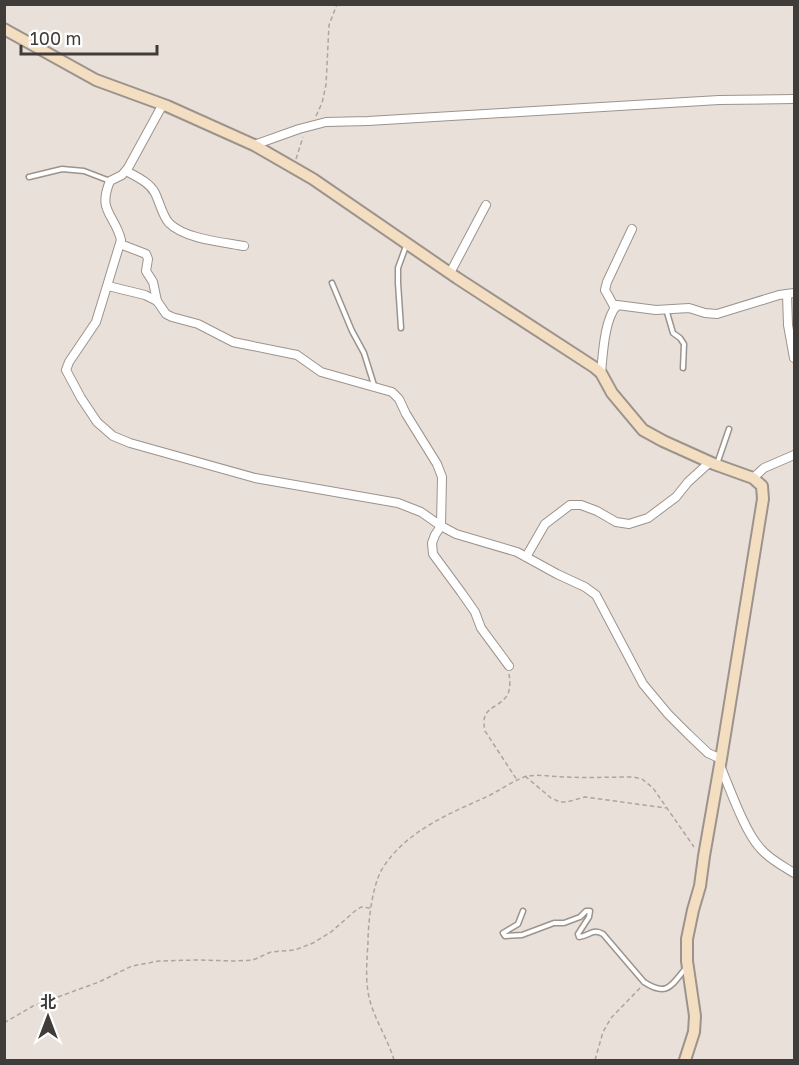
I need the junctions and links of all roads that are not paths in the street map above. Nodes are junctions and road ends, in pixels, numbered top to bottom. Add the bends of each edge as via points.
1 (4, 29) edge
2 (795, 99) edge
3 (163, 104) junction
4 (254, 145) junction
5 (126, 171) junction
6 (29, 177) dead end
7 (110, 181) junction
8 (486, 205) dead end
9 (632, 229) dead end
10 (407, 243) junction
11 (120, 244) junction
12 (244, 246) dead end
13 (450, 273) junction
14 (332, 283) dead end
15 (108, 286) junction
16 (791, 294) edge
17 (157, 301) junction
18 (615, 308) junction
19 (666, 309) junction
20 (401, 328) dead end
21 (795, 358) edge
22 (683, 368) dead end
23 (601, 373) junction
24 (374, 386) junction
25 (729, 429) dead end
26 (795, 455) edge
27 (713, 464) junction
28 (753, 478) junction
29 (441, 526) junction
30 (526, 557) junction
31 (509, 666) road end
32 (721, 763) junction
33 (795, 873) edge
34 (523, 911) dead end
35 (688, 966) junction
36 (685, 1060) edge

1 - 3 street via 96,81
2 - 4 street via 326,122
3 - 4 street
3 - 5 street
4 - 10 street via 313,179
5 - 7 street
5 - 12 street via 154,192 168,222 177,229
6 - 7 lane via 62,169 84,171
7 - 11 street via 105,207 119,232
8 - 13 street
9 - 18 street via 605,290
10 - 13 street
10 - 20 lane via 398,268
11 - 15 street
11 - 17 street via 146,254 146,271
13 - 23 street
14 - 24 lane via 364,353
15 - 17 street
15 - 29 street via 96,322 66,369 81,398 113,436 255,478 398,503
16 - 19 street via 717,314 689,308
16 - 21 street via 788,325
17 - 24 street via 166,314 198,324 233,342 297,355 321,372
18 - 19 street via 617,305
18 - 23 street via 605,338
19 - 22 lane via 673,333 684,344
23 - 27 street via 612,393 643,430
24 - 29 street via 399,399 437,464 442,477
25 - 27 lane
26 - 28 street via 764,468
27 - 28 street
27 - 30 street via 648,518 629,524 581,505 570,505 545,524
28 - 32 street via 762,486 763,499
29 - 30 street
29 - 31 street via 432,543 433,554
30 - 32 street via 596,595 644,684 668,714
32 - 33 street via 740,813 760,848
32 - 35 street via 687,939
34 - 35 lane via 518,924 503,933 505,936 564,923 590,911 579,937 598,931 603,934 652,988 663,990 671,986
35 - 36 street via 694,1032

